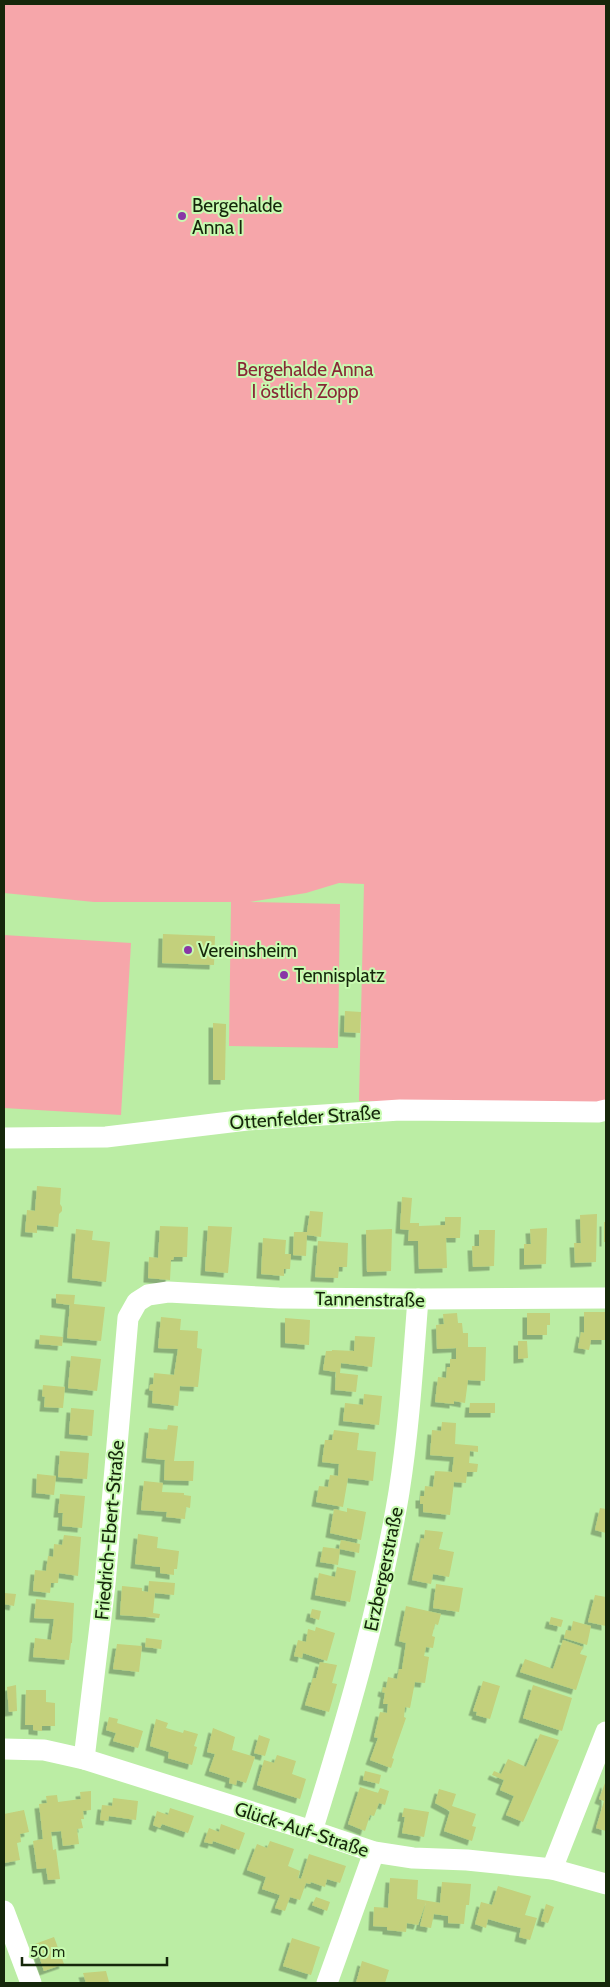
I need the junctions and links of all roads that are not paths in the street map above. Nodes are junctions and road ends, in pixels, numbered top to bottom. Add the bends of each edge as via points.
1 (606, 1110) edge
2 (4, 1138) edge
3 (606, 1298) edge
4 (418, 1299) junction
5 (137, 1302) joint
6 (606, 1732) edge
7 (4, 1749) edge
8 (84, 1759) junction
9 (312, 1831) junction
10 (374, 1852) junction
11 (552, 1869) junction
12 (606, 1884) edge
13 (4, 1911) edge
14 (31, 1983) edge
15 (327, 1983) edge

1 - 2 street, Ottenfelder Straße via 400,1110 247,1120 106,1137
3 - 4 street, Tannenstraße
4 - 5 street, Tannenstraße via 279,1298 168,1292 148,1295
4 - 9 street, Erzbergerstraße via 399,1492 367,1646
5 - 8 street, Friedrich-Ebert-Straße via 128,1318 105,1584
6 - 11 street
7 - 8 street, Glück-Auf-Straße via 44,1750
8 - 9 street, Glück-Auf-Straße
9 - 10 street, Glück-Auf-Straße
10 - 11 street, Glück-Auf-Straße
10 - 15 street
11 - 12 street, Glück-Auf-Straße
13 - 14 street

